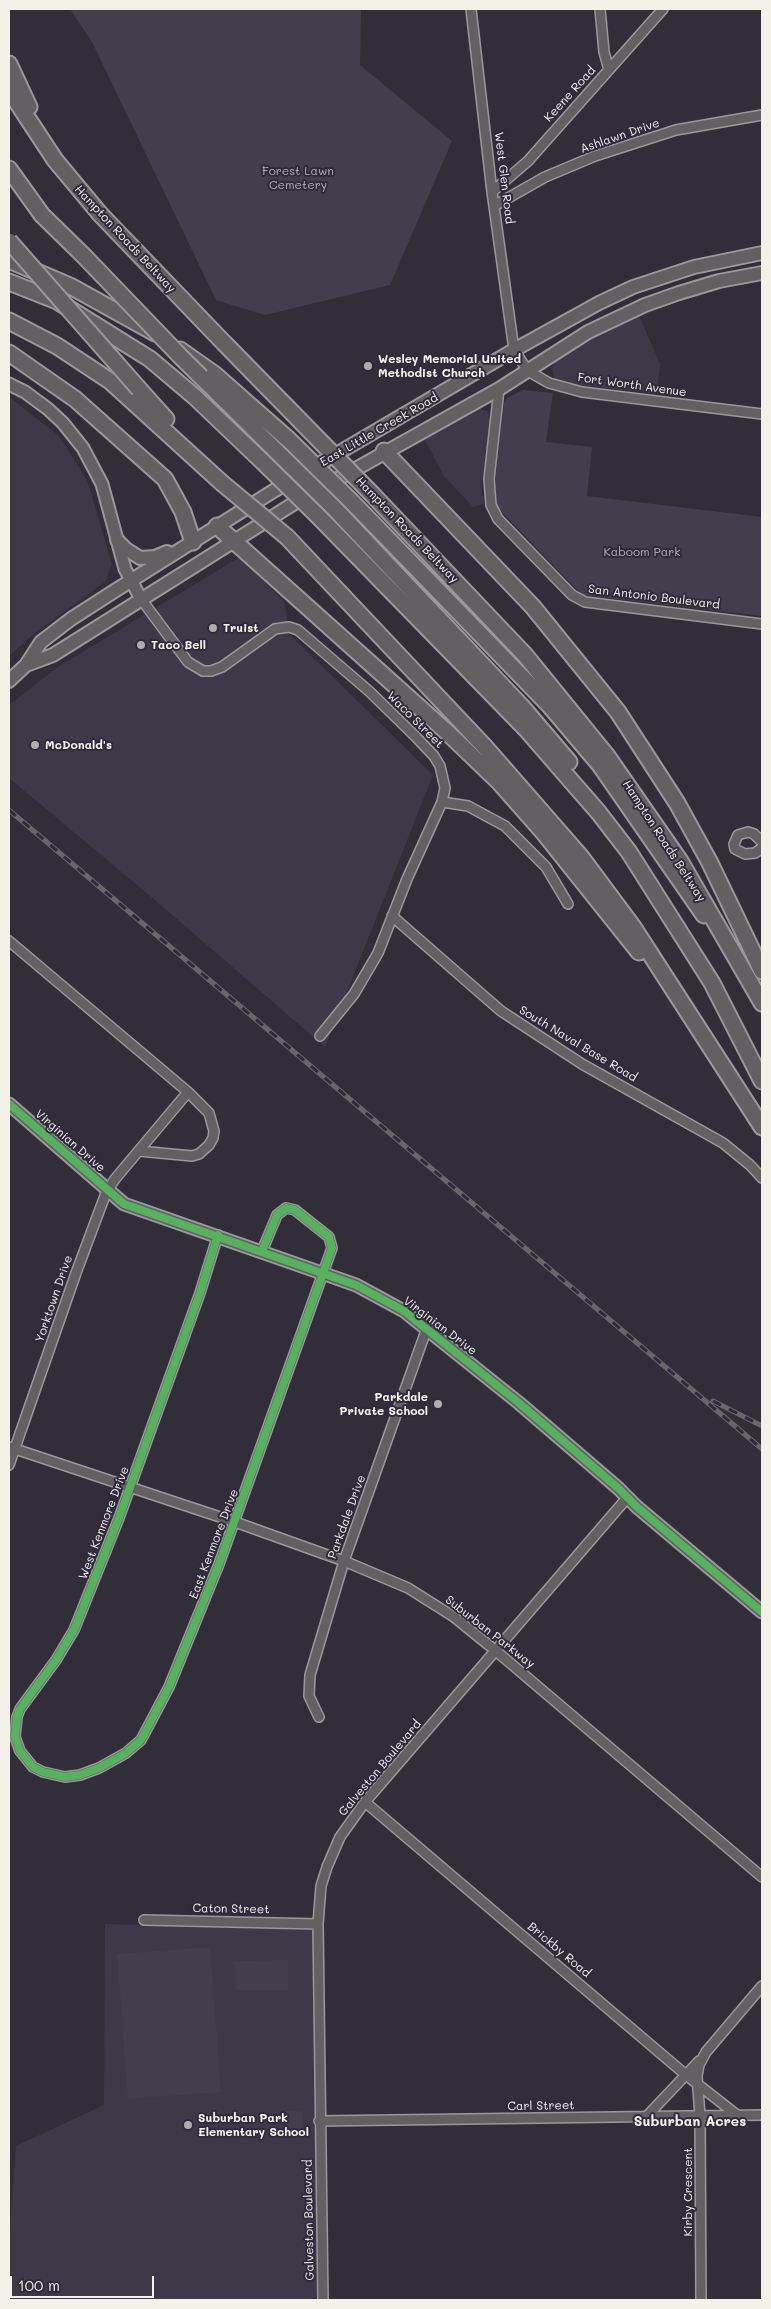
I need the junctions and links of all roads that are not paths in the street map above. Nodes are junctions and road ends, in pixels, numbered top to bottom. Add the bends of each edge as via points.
1 (471, 9) edge
2 (600, 9) edge
3 (664, 9) edge
4 (9, 64) edge
5 (608, 70) junction
6 (9, 90) edge
7 (762, 115) edge
8 (9, 169) edge
9 (492, 192) junction
10 (494, 206) junction
11 (100, 214) junction
12 (9, 241) edge
13 (762, 253) edge
14 (9, 260) edge
15 (762, 273) edge
16 (9, 282) edge
17 (9, 287) edge
18 (57, 302) junction
19 (9, 321) edge
20 (514, 350) junction
21 (9, 353) edge
22 (528, 371) junction
23 (9, 384) edge
24 (499, 389) junction
25 (762, 414) edge
26 (357, 443) junction
27 (384, 451) junction
28 (226, 481) junction
29 (217, 526) junction
30 (117, 540) junction
31 (233, 540) junction
32 (192, 542) junction
33 (131, 581) junction
34 (141, 598) junction
35 (762, 624) edge
36 (26, 665) junction
37 (9, 681) edge
38 (442, 802) junction
39 (762, 842) edge
40 (762, 848) edge
41 (568, 904) dead end
42 (392, 916) junction
43 (9, 941) edge
44 (734, 953) junction
45 (762, 971) edge
46 (682, 1003) junction
47 (762, 1003) edge
48 (320, 1036) dead end
49 (762, 1069) edge
50 (762, 1081) edge
51 (188, 1092) junction
52 (9, 1104) edge
53 (762, 1127) edge
54 (139, 1152) junction
55 (762, 1178) edge
56 (108, 1190) junction
57 (218, 1236) junction
58 (262, 1251) junction
59 (325, 1274) junction
60 (428, 1328) junction
61 (11, 1447) edge
62 (9, 1465) edge
63 (131, 1486) junction
64 (627, 1498) junction
65 (235, 1522) junction
66 (344, 1561) junction
67 (762, 1612) edge
68 (496, 1650) junction
69 (319, 1716) dead end
70 (69, 1777) joint
71 (365, 1802) junction
72 (762, 1877) edge
73 (144, 1920) dead end
74 (318, 1924) junction
75 (762, 1986) edge
76 (704, 2056) junction
77 (686, 2075) junction
78 (698, 2085) junction
79 (762, 2115) edge
80 (700, 2116) junction
81 (737, 2116) junction
82 (646, 2117) junction
83 (320, 2121) junction
84 (324, 2300) edge
85 (701, 2300) edge

1 - 9 street, West Glen Road
2 - 5 street
3 - 5 street, Keene Road
4 - 11 highway via 29,108
5 - 9 street, Keene Road via 528,161
6 - 11 highway, Hampton Roads Beltway via 55,160
7 - 10 street, Ashlawn Drive via 676,130 595,156 545,177
8 - 49 highway, bridge via 42,215 336,510 523,708 610,815 669,901
9 - 10 street, West Glen Road
10 - 20 street, West Glen Road
11 - 44 highway, Hampton Roads Beltway, bridge via 476,602 572,711 680,861
12 - 28 highway, bridge
13 - 20 main road, East Little Creek Road via 694,267 634,287
14 - 44 highway, bridge via 72,287 154,332 214,374 289,440 519,672 600,765 690,897
15 - 22 main road, East Little Creek Road via 719,282 646,305 588,332
16 - 18 highway
17 - 18 highway
18 - 50 highway, bridge via 150,359 195,397 321,519 526,729 629,852 712,983
19 - 28 highway via 57,346 110,380
20 - 22 street, Fort Worth Avenue
20 - 26 main road, East Little Creek Road
21 - 32 highway via 75,399 165,479 182,512
22 - 24 main road, East Little Creek Road
22 - 25 street, Fort Worth Avenue via 549,383 582,392
23 - 30 street via 48,409 83,448 102,484
24 - 27 main road, East Little Creek Road
24 - 35 street, San Antonio Boulevard via 489,479 491,505 498,518 572,595 585,602
26 - 27 main road
26 - 29 main road, East Little Creek Road
27 - 31 main road, East Little Creek Road
27 - 45 highway via 533,607 618,712 677,803
28 - 46 highway, bridge via 287,537 546,814 613,900
29 - 31 highway
29 - 32 main road, East Little Creek Road
30 - 32 main road via 140,558
30 - 33 street
31 - 34 main road, East Little Creek Road
31 - 46 highway via 499,782
32 - 33 main road, East Little Creek Road
33 - 34 street
33 - 36 main road, East Little Creek Road via 41,642
34 - 36 main road, East Little Creek Road via 53,655
34 - 38 street, Waco Street via 188,662 203,671 222,667 275,629 289,627 298,630 370,692 434,756 444,778
36 - 37 main road, East Little Creek Road
38 - 41 street via 468,806 504,826 546,866
38 - 42 street, Waco Street
39 - 40 street via 748,832 738,835 734,844 735,849 745,854
42 - 48 street, Waco Street via 368,972
42 - 55 street, South Naval Base Road via 502,1011 582,1064 723,1143
43 - 51 street
44 - 47 highway, Hampton Roads Beltway
46 - 53 highway
51 - 54 street, Yorktown Drive
51 - 54 street via 203,1105 212,1121 214,1130 209,1145 192,1156
52 - 56 street, Virginian Drive
54 - 56 street, Yorktown Drive
56 - 57 street, Virginian Drive via 132,1207
56 - 61 street, Yorktown Drive
57 - 58 street, Virginian Drive
57 - 63 street, West Kenmore Drive
58 - 59 street, Virginian Drive
58 - 59 street, East Kenmore Drive via 276,1215 291,1208 332,1242
59 - 60 street, Virginian Drive via 375,1294
59 - 65 street, East Kenmore Drive
60 - 64 street, Virginian Drive
60 - 66 street, Parkdale Drive
61 - 62 street, Yorktown Drive
61 - 63 street, Suburban Parkway
63 - 65 street, Suburban Parkway
63 - 70 street, West Kenmore Drive via 74,1630 16,1718 15,1737 24,1758 43,1772
64 - 67 street, Virginian Drive
64 - 68 street, Galveston Boulevard
65 - 66 street, Suburban Parkway
65 - 70 street, East Kenmore Drive via 169,1687 141,1740 111,1762
66 - 68 street, Suburban Parkway via 428,1600
66 - 69 street, Parkdale Drive via 310,1675 310,1696
68 - 71 street, Galveston Boulevard
68 - 72 street, Suburban Parkway
71 - 74 street, Galveston Boulevard via 340,1837 327,1867 321,1886
71 - 77 street, Brickby Road
73 - 74 street, Caton Street
74 - 83 street, Galveston Boulevard
75 - 76 street, Kirby Crescent
76 - 77 street, Kirby Crescent
76 - 78 street, Kirby Crescent via 697,2076
77 - 78 street, Brickby Road
77 - 82 street, Kirby Crescent
78 - 80 street, Kirby Crescent
78 - 81 street, Brickby Road
79 - 81 street, Carl Street
80 - 81 street, Carl Street
80 - 82 street, Carl Street
80 - 85 street, Kirby Crescent
82 - 83 street, Carl Street
83 - 84 street, Galveston Boulevard

